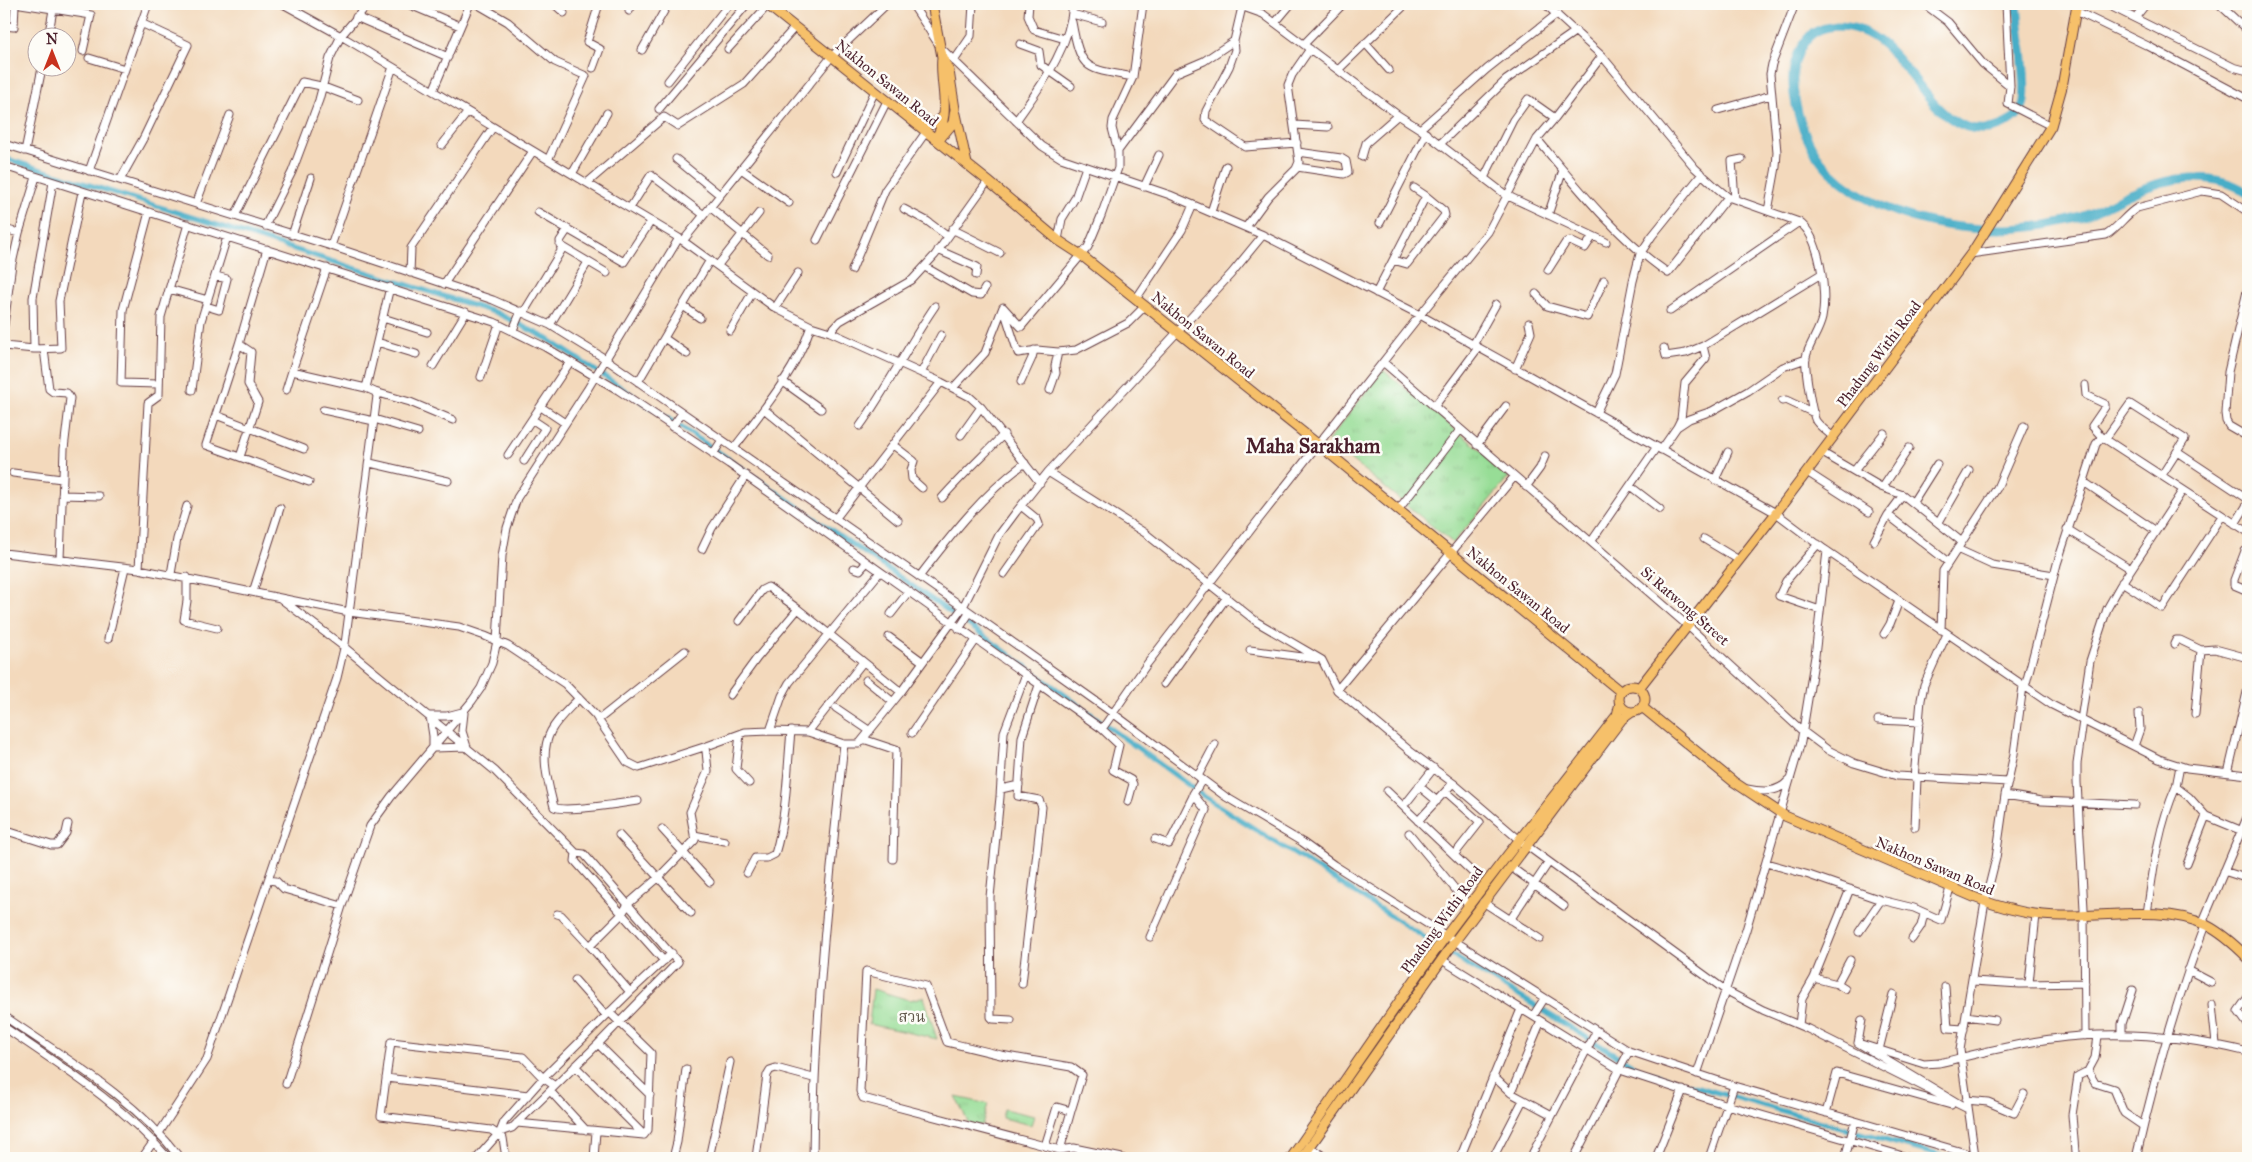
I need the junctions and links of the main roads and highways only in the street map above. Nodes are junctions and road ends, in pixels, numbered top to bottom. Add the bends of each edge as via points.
1 (767, 4) edge
2 (932, 4) edge
3 (2076, 7) edge
4 (951, 110) junction
5 (913, 122) junction
6 (936, 140) junction
7 (967, 164) junction
8 (1639, 688) junction
9 (1621, 692) junction
10 (1620, 703) junction
11 (1642, 707) junction
12 (1632, 712) junction
13 (1523, 843) junction
14 (1449, 940) junction
15 (2248, 958) edge
16 (1291, 1158) edge
17 (1302, 1158) edge

1 - 5 main road, Nakhon Sawan Road
2 - 4 main road via 949,71
3 - 8 main road, Phadung Withi Road via 2062,88 2048,124 1972,252 1776,513
4 - 5 main road via 934,124
4 - 6 main road via 953,123
4 - 7 main road
5 - 6 main road, Nakhon Sawan Road
6 - 7 main road, Nakhon Sawan Road
7 - 9 main road, Nakhon Sawan Road
8 - 9 main road via 1630,686
8 - 11 main road via 1644,695
9 - 10 main road
10 - 12 main road
10 - 13 main road, Phadung Withi Road via 1617,715 1545,804
11 - 12 main road
11 - 15 main road, Nakhon Sawan Road via 1745,789 1780,812 1950,888 2008,910 2036,915 2176,916 2205,925
12 - 13 main road, Phadung Withi Road via 1622,719
13 - 14 main road, Phadung Withi Road via 1483,902
13 - 14 main road, Phadung Withi Road via 1468,906
14 - 16 main road, Phadung Withi Road via 1436,950
14 - 17 main road, Phadung Withi Road via 1443,957

